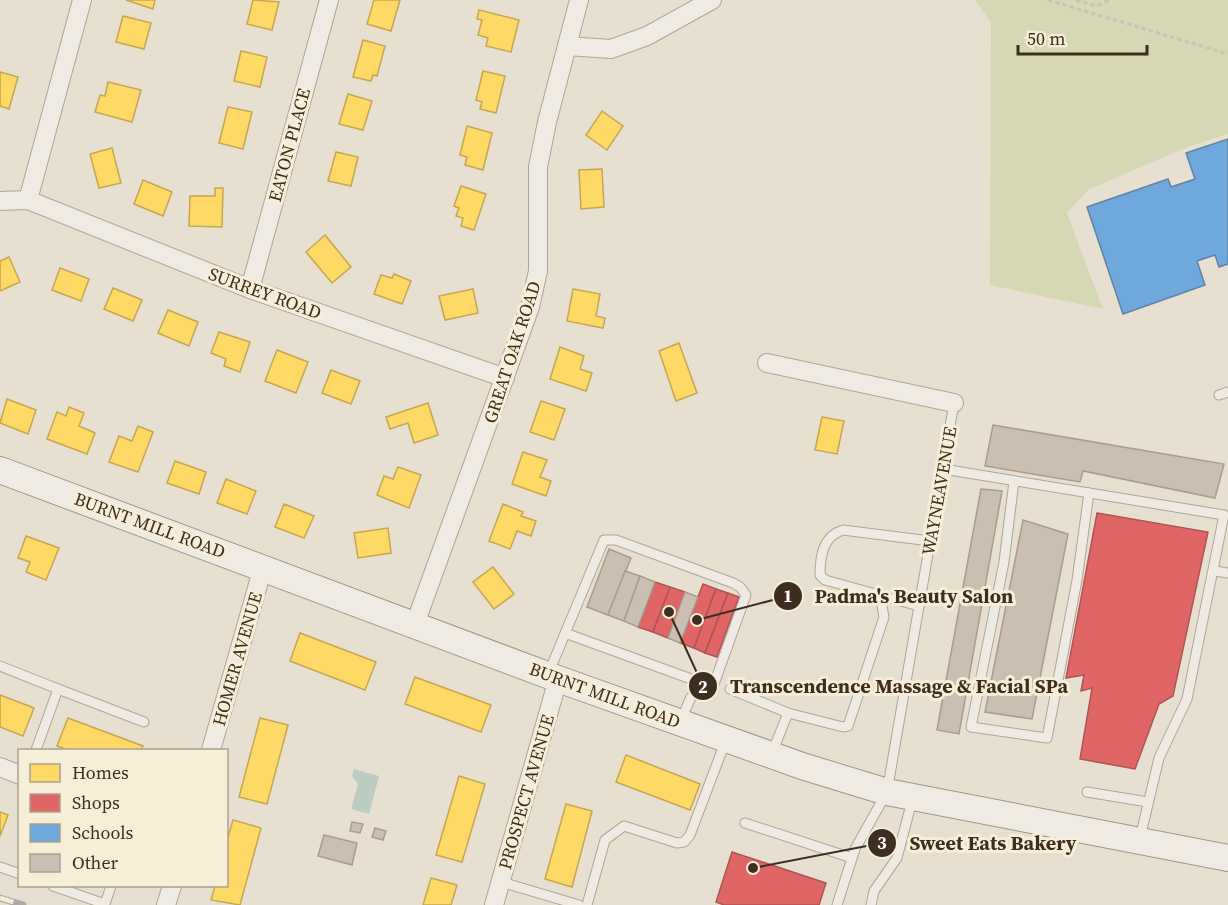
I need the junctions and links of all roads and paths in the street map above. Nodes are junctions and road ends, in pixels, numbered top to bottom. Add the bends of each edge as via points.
1 (82, 0) edge
2 (329, 0) edge
3 (579, 0) edge
4 (712, 0) edge
5 (1048, 0) edge
6 (1076, 0) edge
7 (1110, 0) edge
8 (567, 46) junction
9 (1228, 54) edge
10 (28, 200) junction
11 (0, 201) edge
12 (250, 289) junction
13 (767, 363) dead end
14 (505, 378) junction
15 (954, 403) joint
16 (942, 469) junction
17 (0, 470) edge
18 (1014, 481) junction
19 (1089, 493) junction
20 (1226, 515) edge
21 (930, 541) junction
22 (263, 567) junction
23 (1215, 571) junction
24 (1228, 573) edge
25 (880, 595) junction
26 (919, 606) junction
27 (415, 624) junction
28 (565, 633) junction
29 (0, 666) edge
30 (553, 677) junction
31 (712, 687) junction
32 (58, 689) junction
33 (730, 689) dead end
34 (788, 713) junction
35 (144, 722) dead end
36 (680, 722) junction
37 (726, 739) junction
38 (36, 749) edge
39 (211, 749) edge
40 (771, 755) junction
41 (0, 767) edge
42 (18, 774) edge
43 (887, 792) junction
44 (1087, 792) dead end
45 (913, 797) junction
46 (1148, 802) junction
47 (745, 823) dead end
48 (1139, 840) junction
49 (852, 858) junction
50 (1228, 858) edge
51 (0, 867) edge
52 (18, 873) edge
53 (501, 882) junction
54 (58, 887) edge
55 (110, 887) edge
56 (171, 887) edge
57 (166, 905) edge
58 (494, 905) edge
59 (579, 905) edge
60 (587, 905) edge
61 (837, 905) edge
62 (871, 905) edge

1 - 10 street
2 - 12 street, EATON PLACE
3 - 8 street, GREAT OAK ROAD
4 - 8 street via 647,36 611,49
5 - 9 path
6 - 7 path via 1096,6
8 - 14 street, GREAT OAK ROAD via 538,167 538,271
10 - 11 street
10 - 12 street, SURREY ROAD
12 - 14 street, SURREY ROAD
13 - 15 street
14 - 27 street, GREAT OAK ROAD
15 - 16 lane, WAYNEAVENUE
16 - 18 lane
16 - 21 lane, WAYNEAVENUE
17 - 22 main road, BURNT MILL ROAD
18 - 19 lane
18 - 19 lane via 1004,562 971,727 1047,738
19 - 20 lane
20 - 23 lane
21 - 25 lane via 843,531 826,540 820,575 825,580
21 - 26 lane, WAYNEAVENUE
22 - 27 main road, BURNT MILL ROAD
22 - 39 street, HOMER AVENUE
23 - 24 lane
23 - 46 lane via 1187,699 1159,758
25 - 26 lane
25 - 34 lane via 884,617 848,726 843,728
26 - 43 lane, WAYNEAVENUE
27 - 30 main road, BURNT MILL ROAD
28 - 30 lane
28 - 31 lane
28 - 31 lane via 604,540 627,544 733,583 746,595
29 - 32 lane
30 - 36 main road, BURNT MILL ROAD
30 - 53 street, PROSPECT AVENUE
31 - 36 lane via 691,697
32 - 35 lane
32 - 38 lane
33 - 34 lane
34 - 40 lane
36 - 37 main road, BURNT MILL ROAD
37 - 40 main road, BURNT MILL ROAD
37 - 60 lane via 690,835 677,843 624,826 614,831 605,840
40 - 43 main road, BURNT MILL ROAD
41 - 42 street
43 - 45 main road, BURNT MILL ROAD
43 - 49 lane, WAYNEAVENUE
44 - 46 lane
45 - 48 main road, BURNT MILL ROAD
45 - 62 lane via 897,858 874,891
46 - 48 lane
47 - 49 lane
48 - 50 main road, BURNT MILL ROAD
49 - 61 lane, WAYNEAVENUE
51 - 52 lane
53 - 58 street, PROSPECT AVENUE
53 - 59 lane
54 - 55 lane via 105,904
56 - 57 street

